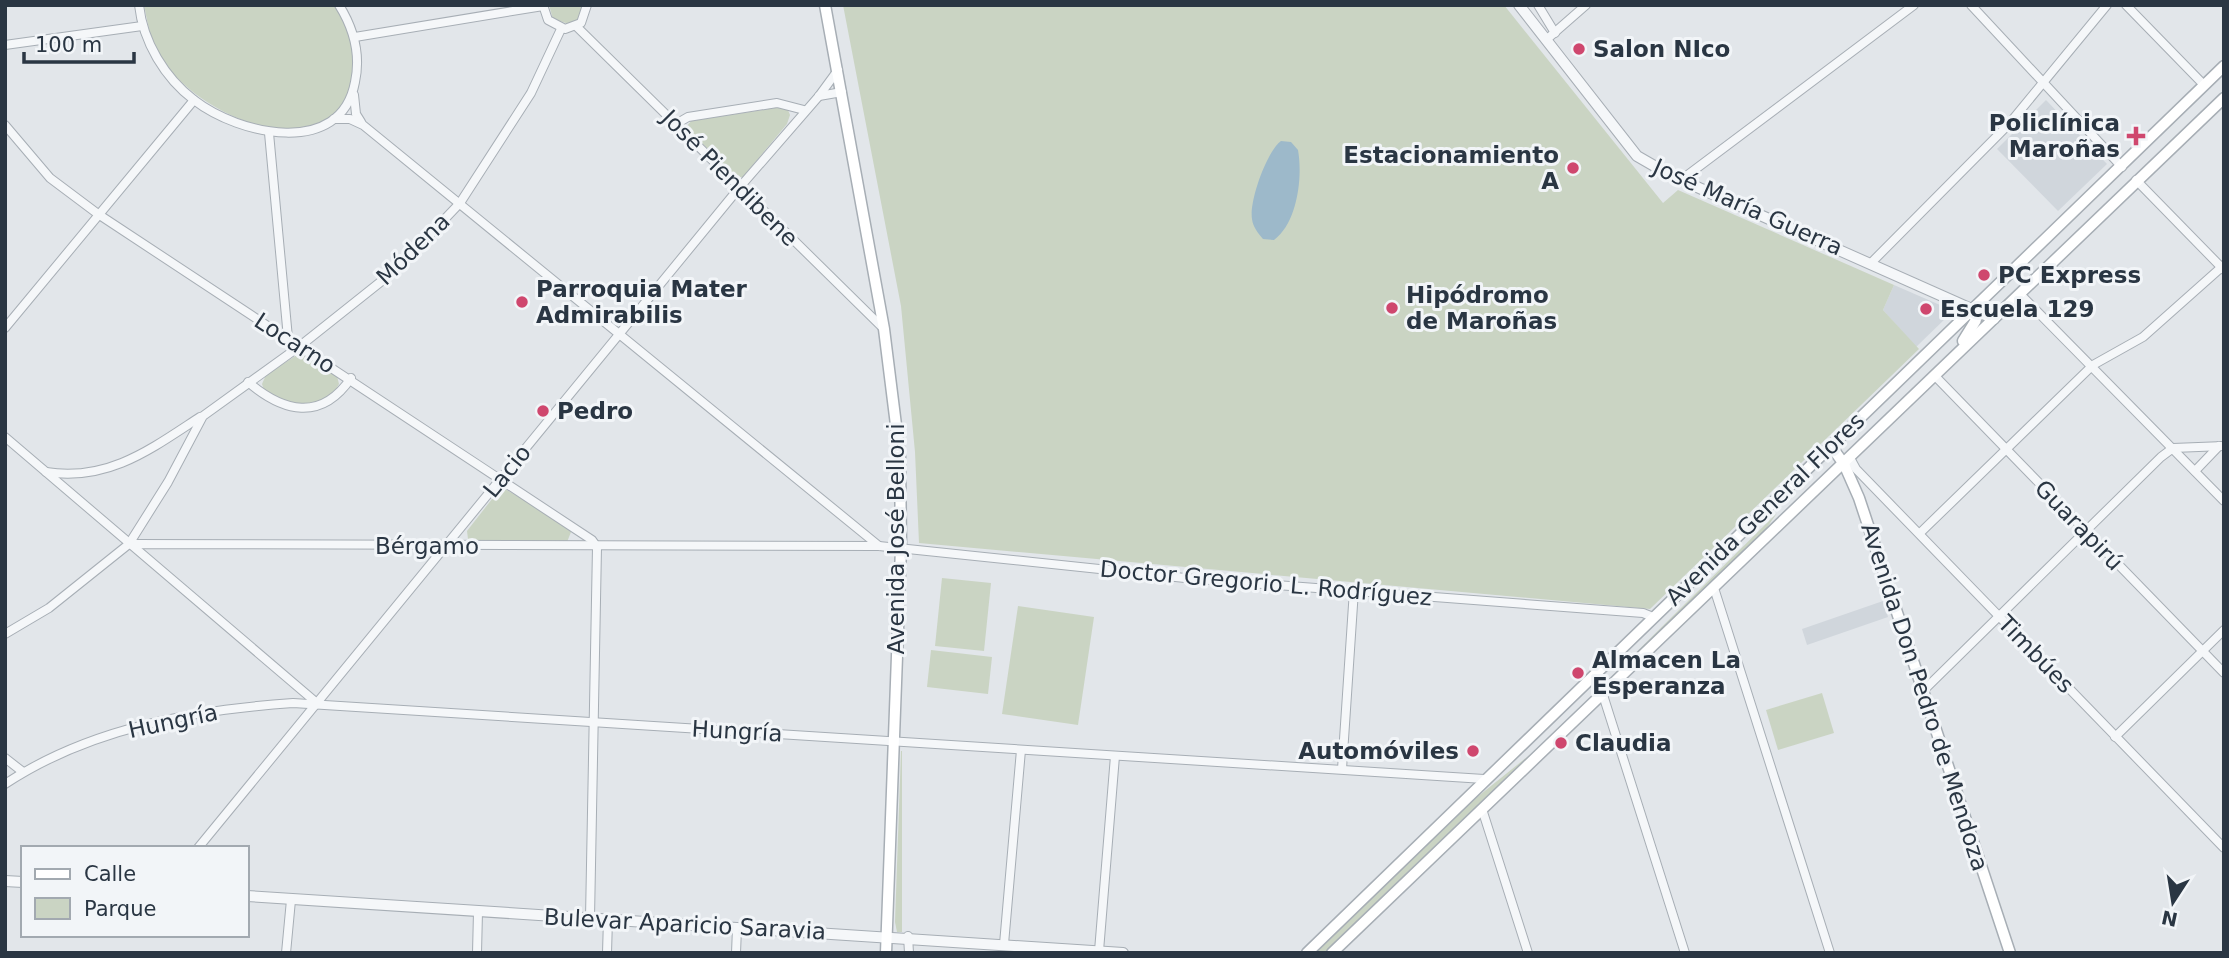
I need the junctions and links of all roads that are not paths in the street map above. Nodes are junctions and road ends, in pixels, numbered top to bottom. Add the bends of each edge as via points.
1 (139, 5) edge
2 (339, 5) edge
3 (543, 5) edge
4 (587, 5) edge
5 (825, 5) edge
6 (1519, 5) edge
7 (1538, 5) edge
8 (1586, 5) edge
9 (1914, 5) edge
10 (1972, 5) edge
11 (2107, 5) edge
12 (2126, 5) edge
13 (142, 26) junction
14 (576, 26) junction
15 (561, 29) junction
16 (355, 37) junction
17 (1551, 37) junction
18 (5, 45) edge
19 (2224, 66) edge
20 (838, 69) junction
21 (2045, 82) junction
22 (2204, 85) junction
23 (354, 90) junction
24 (842, 92) junction
25 (819, 96) junction
26 (2224, 98) edge
27 (194, 100) junction
28 (804, 110) junction
29 (334, 119) junction
30 (676, 124) junction
31 (5, 125) edge
32 (363, 125) junction
33 (269, 133) junction
34 (2122, 167) junction
35 (1681, 180) junction
36 (2136, 180) junction
37 (739, 188) junction
38 (460, 203) junction
39 (98, 214) junction
40 (1871, 263) junction
41 (2223, 268) edge
42 (2020, 295) junction
43 (1971, 309) junction
44 (1994, 319) junction
45 (5, 328) edge
46 (884, 329) junction
47 (622, 333) junction
48 (288, 338) junction
49 (300, 346) junction
50 (2093, 365) junction
51 (1936, 376) junction
52 (351, 378) junction
53 (248, 382) junction
54 (203, 416) junction
55 (5, 437) edge
56 (2222, 445) edge
57 (2173, 448) junction
58 (2006, 449) junction
59 (1834, 450) junction
60 (1847, 461) junction
61 (2195, 471) junction
62 (45, 472) junction
63 (501, 478) junction
64 (2224, 501) edge
65 (2084, 532) junction
66 (1920, 533) junction
67 (129, 544) junction
68 (447, 546) junction
69 (879, 546) junction
70 (597, 547) junction
71 (901, 548) junction
72 (1714, 588) junction
73 (1354, 590) junction
74 (1999, 616) junction
75 (1653, 617) junction
76 (2224, 630) edge
77 (5, 634) edge
78 (2202, 652) junction
79 (2224, 673) edge
80 (1923, 691) junction
81 (1603, 695) junction
82 (318, 704) junction
83 (595, 722) junction
84 (2115, 737) junction
85 (894, 740) junction
86 (1021, 750) junction
87 (1115, 756) junction
88 (5, 758) edge
89 (1342, 769) junction
90 (23, 772) junction
91 (1484, 779) junction
92 (5, 784) edge
93 (1482, 809) junction
94 (200, 846) edge
95 (2224, 848) edge
96 (248, 896) edge
97 (291, 900) junction
98 (478, 912) junction
99 (590, 918) junction
100 (608, 919) junction
101 (737, 928) junction
102 (887, 935) junction
103 (908, 936) junction
104 (1004, 944) junction
105 (1099, 951) junction
106 (286, 953) edge
107 (477, 953) edge
108 (607, 953) edge
109 (736, 953) edge
110 (886, 953) edge
111 (909, 953) edge
112 (1123, 953) edge
113 (1307, 953) edge
114 (1332, 953) edge
115 (1528, 953) edge
116 (1685, 953) edge
117 (1830, 953) edge
118 (2010, 953) edge

1 - 13 street
2 - 16 street
3 - 15 street via 548,20
3 - 16 street
4 - 14 street via 584,19
5 - 20 main road, Avenida José Belloni
6 - 17 street, José María Guerra
7 - 17 street, José María Guerra
8 - 17 street
9 - 35 street
10 - 21 street
11 - 21 street
12 - 22 street
13 - 18 street
13 - 27 street via 164,68
14 - 15 street
14 - 30 street, José Piendibene
15 - 38 street, Módena via 531,93
16 - 23 street
17 - 35 street, José María Guerra via 1637,156
19 - 22 main road, Avenida General Flores
20 - 24 main road, Avenida José Belloni
20 - 25 street, Lacio
21 - 34 street
21 - 40 street
22 - 34 main road, Avenida General Flores
23 - 29 street via 345,110
23 - 32 street via 356,114
24 - 25 street
24 - 46 main road, Avenida José Belloni
25 - 28 street, Lacio
26 - 36 main road, Avenida General Flores
27 - 33 street via 230,121
27 - 39 street
28 - 30 street via 777,103 688,117
28 - 37 street, Lacio
29 - 32 street
29 - 33 street via 310,130
30 - 37 street, José Piendibene
31 - 39 street, Locarno via 50,178
32 - 38 street
33 - 48 street
34 - 43 main road, Avenida General Flores
35 - 40 street, José María Guerra
36 - 41 street
36 - 42 main road, Avenida General Flores
37 - 46 street, José Piendibene
37 - 47 street, Lacio
38 - 47 street
38 - 49 street, Módena via 398,268
39 - 45 street
39 - 48 street, Locarno
40 - 43 street, José María Guerra
41 - 50 street via 2143,337
42 - 44 main road, Avenida General Flores
42 - 50 street
43 - 44 street, José María Guerra
43 - 51 main road via 1976,319 1972,331
43 - 59 main road, Avenida General Flores via 1869,408
44 - 51 main road, Avenida General Flores
46 - 71 main road, Avenida José Belloni via 900,457
47 - 63 street, Lacio
47 - 69 street
48 - 49 street, Locarno
49 - 52 street, Locarno
49 - 53 street, Módena
50 - 57 street
50 - 58 street
51 - 58 street, Guarapirú
51 - 60 main road, Avenida General Flores
52 - 53 street via 330,399 304,408 276,402
52 - 63 street, Locarno
53 - 54 street, Módena
54 - 62 street, Módena via 115,468 91,473
54 - 67 street, Módena
55 - 62 street
56 - 57 street
56 - 61 street
57 - 61 street
57 - 65 street
58 - 65 street, Guarapirú
58 - 66 street
59 - 60 main road, Avenida Don Pedro de Mendoza
59 - 75 main road, Avenida General Flores
60 - 66 street, Timbúes
60 - 72 main road, Avenida General Flores
60 - 80 main road, Avenida Don Pedro de Mendoza
61 - 64 street
62 - 67 street
63 - 68 street, Lacio
63 - 70 street, Locarno
65 - 74 street
65 - 78 street, Guarapirú
66 - 74 street, Timbúes
67 - 68 street, Bérgamo
67 - 77 street via 49,608
67 - 82 street
68 - 70 street, Bérgamo
68 - 82 street, Lacio
69 - 70 street, Bérgamo
69 - 71 street, Doctor Gregorio L. Rodríguez
70 - 83 street
71 - 73 street, Doctor Gregorio L. Rodríguez via 1185,578
71 - 85 main road, Avenida José Belloni
72 - 81 main road, Avenida General Flores
72 - 117 street
73 - 75 street, Doctor Gregorio L. Rodríguez
73 - 89 street
74 - 80 street
74 - 84 street, Timbúes
75 - 91 main road, Avenida General Flores
76 - 78 street
78 - 79 street, Guarapirú
78 - 84 street
80 - 118 main road, Avenida Don Pedro de Mendoza
81 - 93 main road, Avenida General Flores
81 - 116 street
82 - 83 street, Hungría
82 - 90 street, Hungría via 242,706 169,718 83,745
82 - 94 street, Lacio
83 - 85 street, Hungría
83 - 99 street
84 - 95 street, Timbúes
85 - 86 street, Hungría
85 - 102 main road, Avenida José Belloni
86 - 87 street, Hungría
86 - 104 street
87 - 89 street, Hungría
87 - 105 street
88 - 90 street
89 - 91 street, Hungría
90 - 92 street, Hungría
91 - 113 main road, Avenida General Flores
93 - 114 main road, Avenida General Flores
93 - 115 street
96 - 97 street, Bulevar Aparicio Saravia
97 - 98 street, Bulevar Aparicio Saravia
97 - 106 street
98 - 99 street, Bulevar Aparicio Saravia
98 - 107 street
99 - 100 street, Bulevar Aparicio Saravia
100 - 101 street, Bulevar Aparicio Saravia
100 - 108 street
101 - 102 street, Bulevar Aparicio Saravia
101 - 109 street
102 - 103 street, Bulevar Aparicio Saravia
102 - 110 main road, Avenida José Belloni
103 - 104 street, Bulevar Aparicio Saravia
103 - 111 street
104 - 105 street, Bulevar Aparicio Saravia
105 - 112 street, Bulevar Aparicio Saravia

